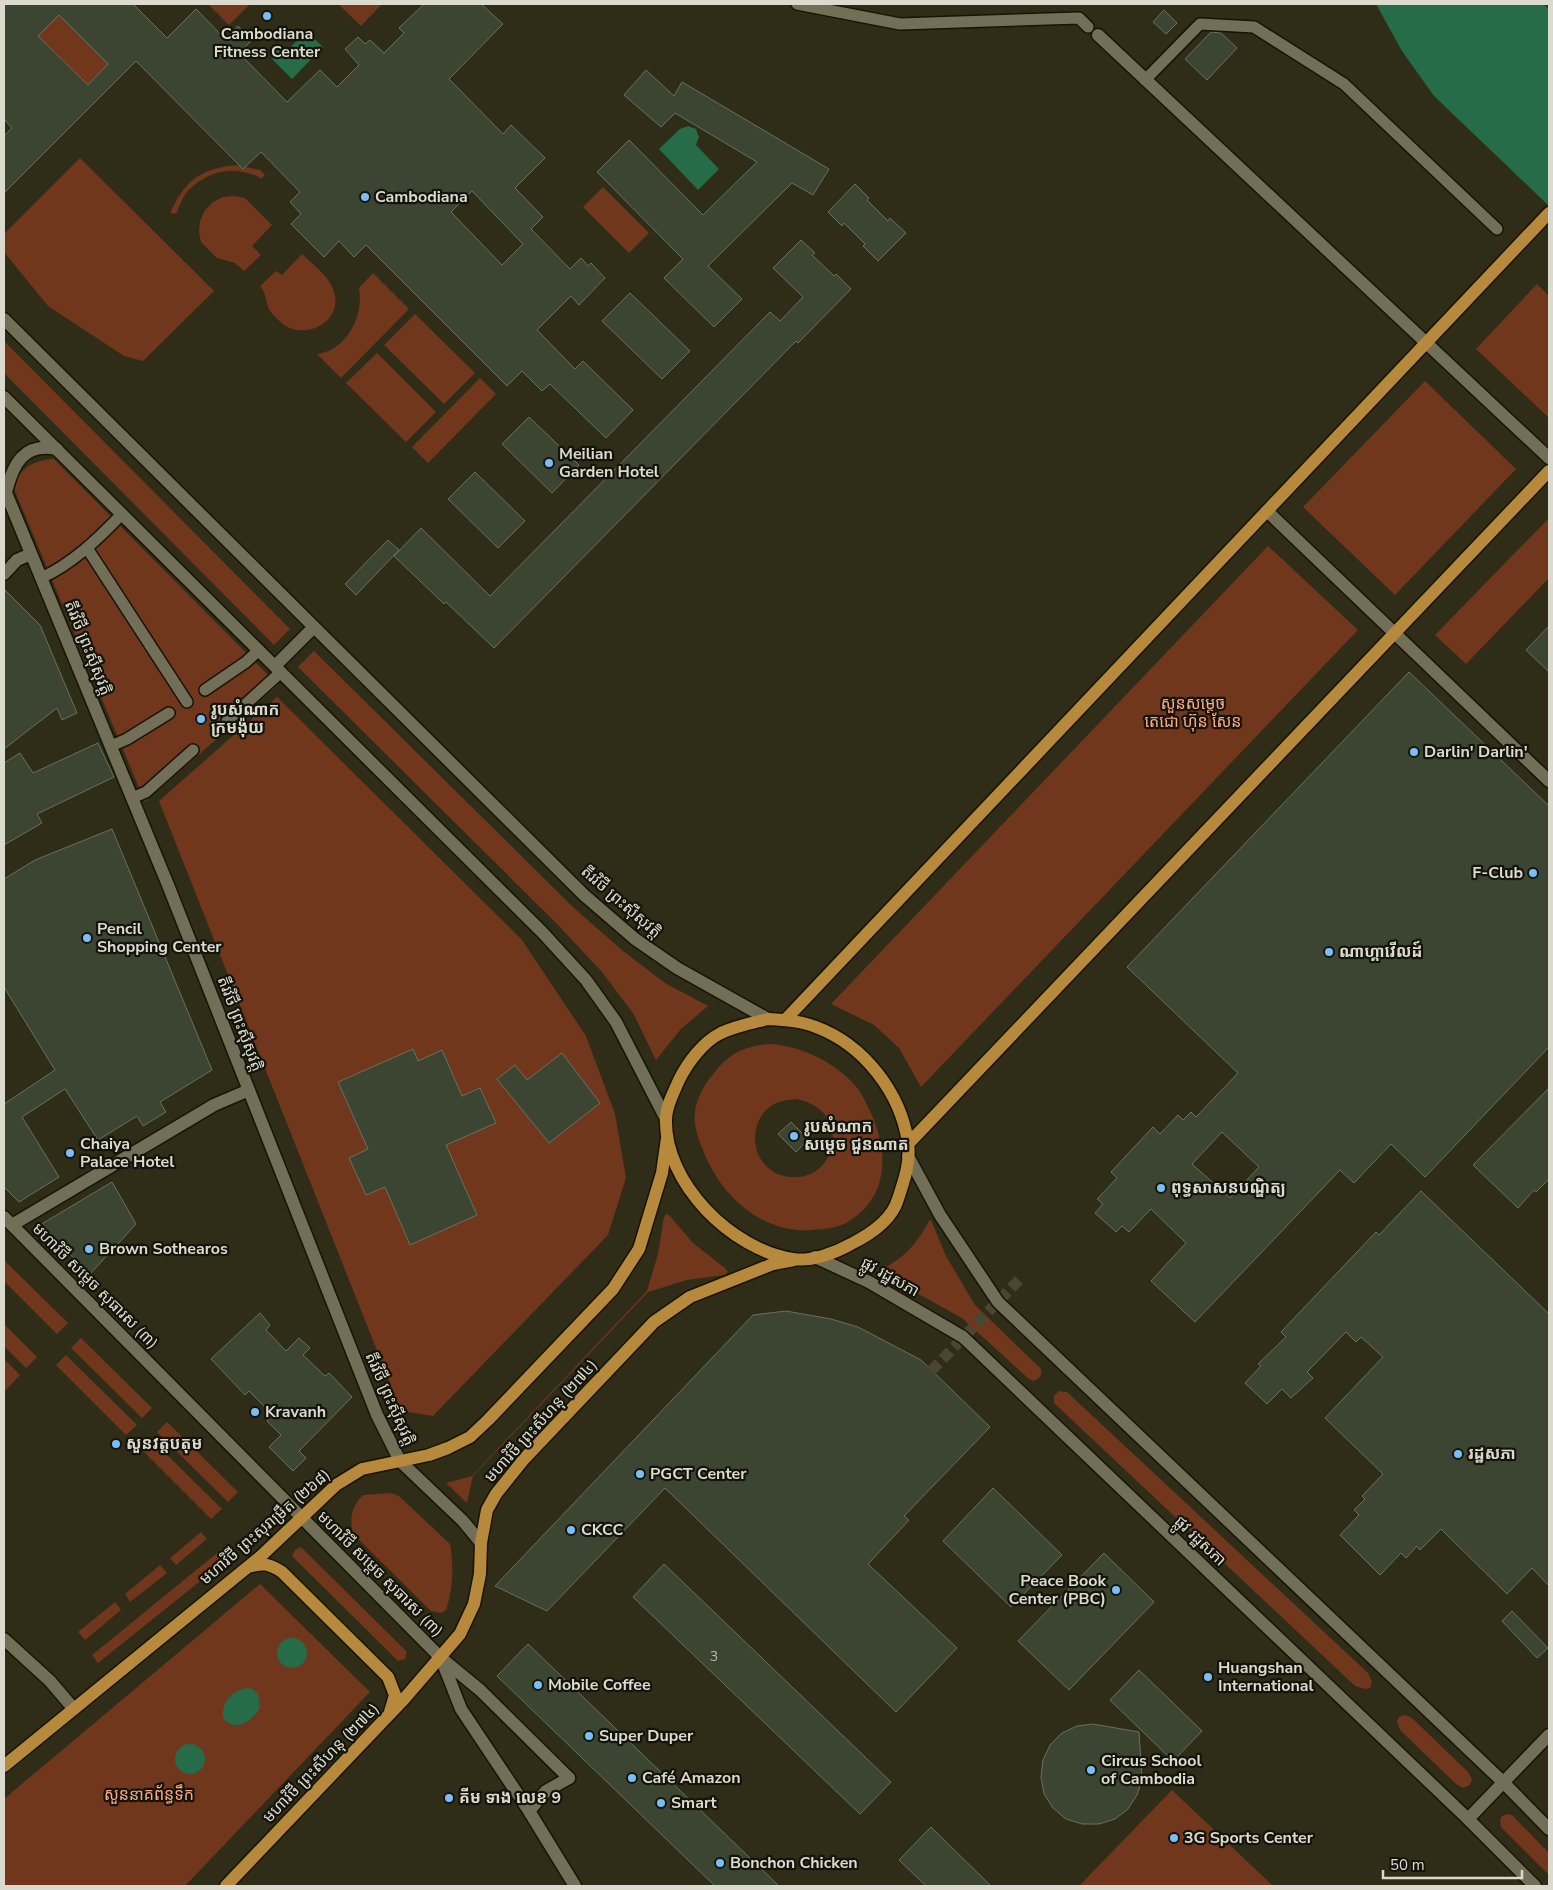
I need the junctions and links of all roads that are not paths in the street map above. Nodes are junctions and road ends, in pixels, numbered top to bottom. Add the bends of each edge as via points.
1 (797, 4) edge
2 (1093, 31) joint
3 (1145, 80) junction
4 (1549, 213) edge
5 (1497, 228) dead end
6 (4, 319) edge
7 (1427, 343) junction
8 (4, 397) edge
9 (57, 450) junction
10 (1549, 458) edge
11 (1549, 471) edge
12 (5, 490) edge
13 (1267, 511) junction
14 (122, 514) junction
15 (87, 548) junction
16 (31, 554) junction
17 (4, 574) edge
18 (41, 578) junction
19 (314, 626) junction
20 (1395, 633) junction
21 (259, 650) junction
22 (278, 669) junction
23 (205, 690) dead end
24 (187, 702) dead end
25 (169, 713) dead end
26 (227, 721) dead end
27 (111, 746) junction
28 (193, 750) dead end
29 (1549, 781) edge
30 (132, 798) junction
31 (768, 1019) junction
32 (785, 1020) junction
33 (249, 1090) junction
34 (666, 1117) junction
35 (667, 1138) junction
36 (908, 1150) junction
37 (8, 1221) edge
38 (815, 1257) junction
39 (794, 1260) junction
40 (400, 1461) junction
41 (301, 1517) junction
42 (481, 1543) junction
43 (247, 1567) junction
44 (4, 1639) edge
45 (441, 1658) junction
46 (73, 1708) junction
47 (390, 1714) junction
48 (1549, 1735) edge
49 (4, 1766) edge
50 (1503, 1782) junction
51 (529, 1811) junction
52 (1468, 1819) junction
53 (1549, 1829) edge
54 (226, 1886) edge
55 (575, 1886) edge
56 (1535, 1886) edge

1 - 2 street via 900,24 1079,18
2 - 3 main road
3 - 5 street via 1200,24 1254,27 1344,84
3 - 7 main road
4 - 7 main road
6 - 19 main road, តីរវិថី ព្រះស៊ីសុវត្តិ
7 - 10 main road
7 - 13 main road
8 - 9 main road
9 - 12 main road, តីរវិថី ព្រះស៊ីសុវត្តិ via 46,447 23,456 14,465
9 - 14 main road
11 - 20 main road
12 - 16 main road, តីរវិថី ព្រះស៊ីសុវត្តិ
13 - 20 main road
13 - 32 main road
14 - 15 street
14 - 21 main road
15 - 18 street
15 - 24 street
16 - 17 main road via 17,560
16 - 18 main road, តីរវិថី ព្រះស៊ីសុវត្តិ
18 - 27 main road, តីរវិថី ព្រះស៊ីសុវត្តិ
19 - 22 main road
19 - 31 main road, តីរវិថី ព្រះស៊ីសុវត្តិ via 620,926 677,968
20 - 29 main road
20 - 36 main road
21 - 22 main road
21 - 23 street
22 - 26 street
22 - 34 main road via 542,932 586,980 616,1022
25 - 27 street
27 - 30 main road, តីរវិថី ព្រះស៊ីសុវត្តិ
28 - 30 street via 146,792
30 - 33 main road, តីរវិថី ព្រះស៊ីសុវត្តិ
31 - 32 main road
31 - 34 main road via 720,1034 700,1050 672,1094
32 - 36 main road via 814,1026 832,1034 866,1059 893,1098 903,1121
33 - 37 main road via 214,1105
33 - 40 main road, តីរវិថី ព្រះស៊ីសុវត្តិ via 377,1415
34 - 35 main road
35 - 39 main road via 684,1182 716,1220 736,1237 762,1251
35 - 40 main road, មហាវិថី ព្រះសុរាម្រឹត (២៦៨) via 662,1173 639,1249 613,1289 470,1437 430,1455
36 - 38 main road, មហាវិថី ព្រះសីហនុ (២៧៤) via 897,1203 882,1224 838,1251
36 - 50 main road via 940,1215 998,1302
37 - 41 main road, មហាវិថី សម្តេច សុធារស (៣)
38 - 39 main road, មហាវិថី ព្រះសីហនុ (២៧៤)
38 - 52 main road, ផ្លូវ រដ្ឋសភា via 868,1282 963,1338
39 - 42 main road, មហាវិថី ព្រះសីហនុ (២៧៤) via 773,1264 690,1297 654,1322 507,1479 487,1510
40 - 41 main road, មហាវិថី ព្រះសុរាម្រឹត (២៦៨) via 362,1469 349,1476
40 - 42 main road, តីរវិថី ព្រះស៊ីសុវត្តិ via 463,1521
41 - 43 main road, មហាវិថី ព្រះសុរាម្រឹត (២៦៨)
41 - 45 main road, មហាវិថី សម្តេច សុធារស (៣)
42 - 45 main road, មហាវិថី ព្រះសីហនុ (២៧៤) via 480,1574 474,1604 460,1634
43 - 46 main road, មហាវិថី ព្រះសុរាម្រឹត (២៦៨)
43 - 47 main road via 271,1565 282,1572 388,1677 395,1695
44 - 46 main road via 50,1681
45 - 47 main road, មហាវិថី ព្រះសីហនុ (២៧៤)
45 - 51 main road, មហាវិថី សម្តេច សុធារស (៣) via 461,1709
45 - 51 main road via 480,1690 568,1778 546,1791
46 - 49 main road, មហាវិថី ព្រះសុរាម្រឹត (២៦៨)
47 - 54 main road, មហាវិថី ព្រះសីហនុ (២៧៤)
48 - 50 main road
50 - 52 main road
50 - 53 main road
51 - 55 main road, មហាវិថី សម្តេច សុធារស (៣)
52 - 56 main road, ផ្លូវ រដ្ឋសភា

